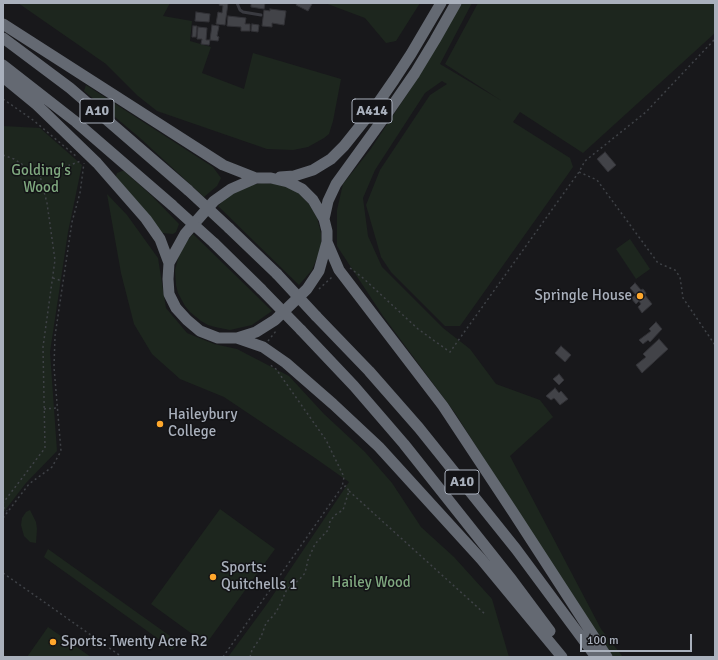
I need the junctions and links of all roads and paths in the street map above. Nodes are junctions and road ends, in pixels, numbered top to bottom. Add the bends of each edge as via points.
1 (237, 3) edge
2 (441, 3) edge
3 (456, 3) edge
4 (260, 16) dead end
5 (3, 24) edge
6 (3, 38) edge
7 (715, 39) edge
8 (3, 65) edge
9 (3, 77) edge
10 (3, 99) edge
11 (3, 155) edge
12 (78, 158) dead end
13 (578, 172) junction
14 (40, 176) junction
15 (256, 178) junction
16 (271, 178) junction
17 (324, 219) junction
18 (327, 242) junction
19 (169, 263) junction
20 (339, 270) junction
21 (53, 278) junction
22 (63, 281) junction
23 (237, 338) junction
24 (715, 345) edge
25 (268, 362) dead end
26 (44, 408) junction
27 (57, 408) junction
28 (342, 487) junction
29 (349, 491) junction
30 (3, 503) edge
31 (3, 506) edge
32 (7, 511) junction
33 (3, 518) edge
34 (3, 573) edge
35 (485, 614) dead end
36 (122, 657) edge
37 (223, 657) edge
38 (250, 657) edge
39 (562, 657) edge
40 (569, 657) edge
41 (596, 657) edge
42 (607, 657) edge

1 - 4 lane via 243,12
2 - 16 highway, A414 via 394,80 338,153 322,166 305,173
3 - 17 highway, A414 via 414,73 336,184 328,201
5 - 15 highway via 223,165
6 - 41 highway, A10, bridge via 70,88 188,190 277,274 419,428 516,549
7 - 13 path via 646,112 585,161
8 - 40 highway, A10, bridge via 76,122 172,205 261,288 354,386 404,444 508,574
9 - 19 highway via 37,105 106,174 146,219 160,240
10 - 12 path via 33,120
11 - 14 path
13 - 20 path via 450,352 418,329 345,264
13 - 24 path via 597,180 658,263 675,270 680,276 683,298
14 - 21 path via 47,203 55,260
14 - 22 path via 81,160 85,164 72,222
15 - 16 highway
15 - 19 highway via 214,201 185,234
16 - 17 highway via 302,189 313,200
17 - 18 highway
18 - 20 highway
18 - 23 highway via 319,271 307,289 274,320 256,332
19 - 23 highway via 169,294 176,308 200,331 218,338
20 - 42 highway via 443,406
21 - 22 path
21 - 26 path via 43,347
22 - 27 path via 55,336
23 - 39 highway via 263,347 286,363 379,447 482,559
25 - 28 path via 276,369 326,440 344,477
26 - 27 path
26 - 30 path via 45,448
27 - 32 path via 61,451 52,467 29,484
28 - 29 path via 346,486
28 - 37 path
29 - 35 path
29 - 38 path via 343,510 335,514 330,521 329,529 316,544 305,573 287,588
31 - 32 path
32 - 33 path
34 - 36 path

